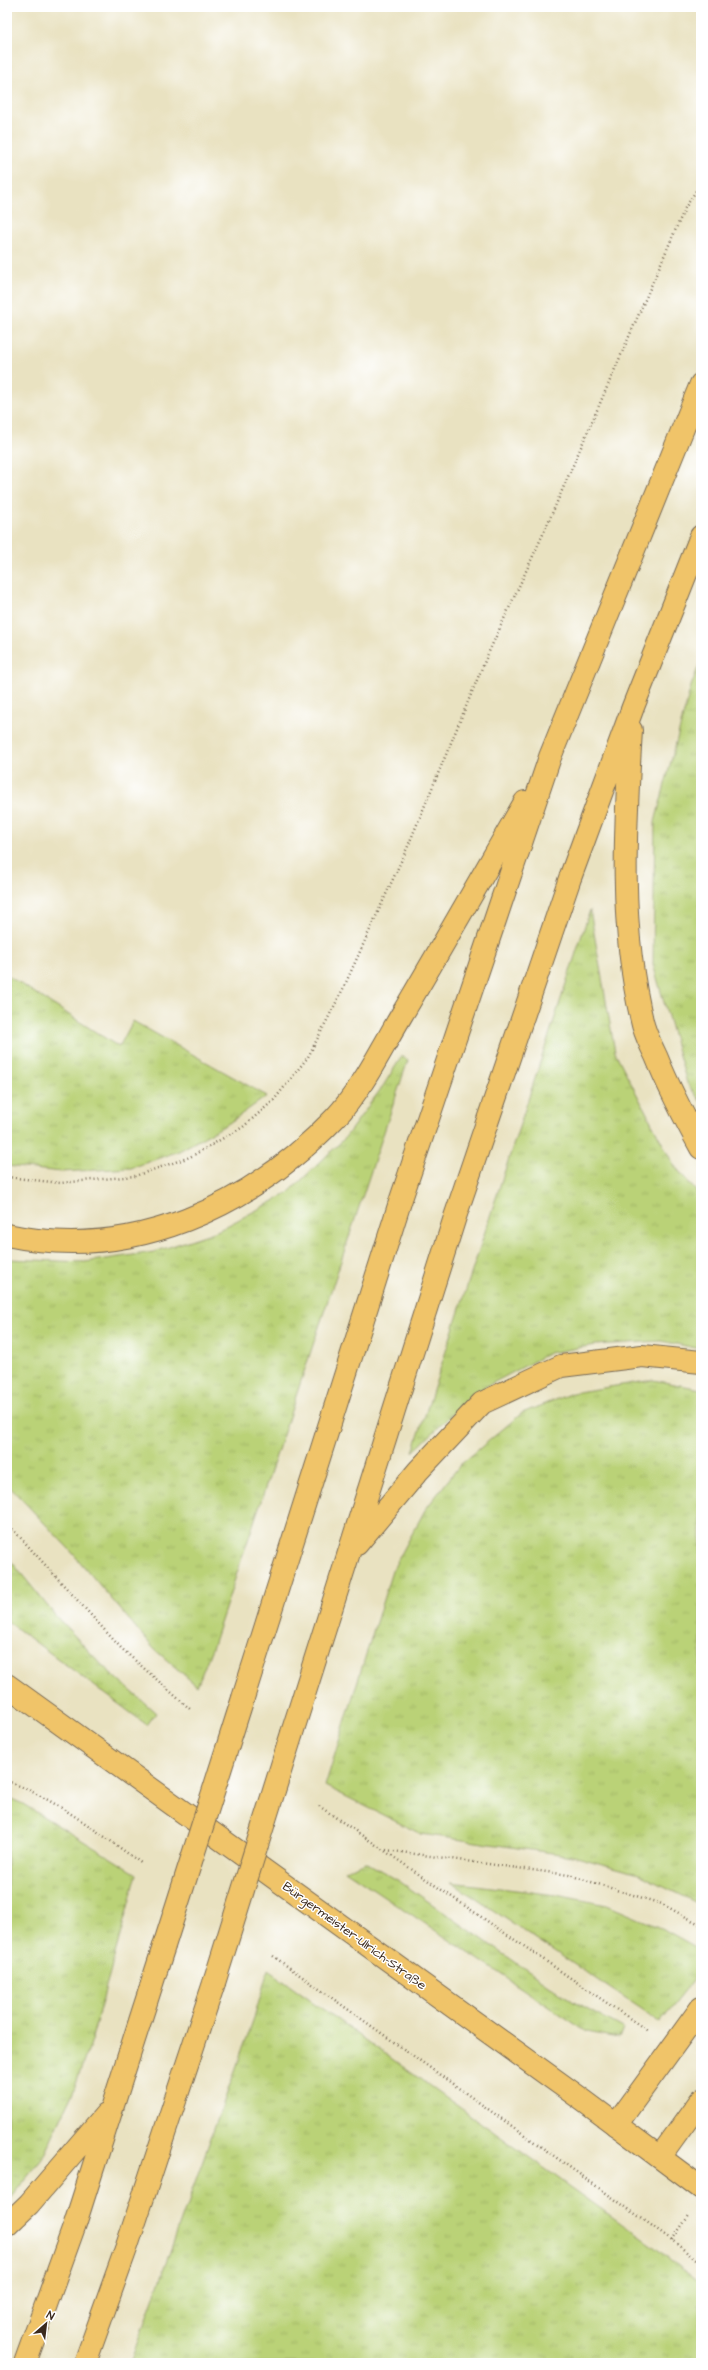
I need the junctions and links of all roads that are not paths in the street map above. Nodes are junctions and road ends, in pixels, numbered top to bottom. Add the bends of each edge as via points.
1 (701, 384) edge
2 (701, 536) edge
3 (633, 707) junction
4 (550, 757) junction
5 (701, 1148) edge
6 (7, 1236) edge
7 (701, 1362) edge
8 (350, 1552) junction
9 (7, 1685) edge
10 (701, 2008) edge
11 (701, 2100) edge
12 (113, 2106) junction
13 (616, 2124) junction
14 (660, 2157) junction
15 (701, 2188) edge
16 (7, 2225) edge
17 (25, 2363) edge
18 (85, 2363) edge

1 - 4 main road
2 - 3 main road
3 - 5 main road via 625,834 629,949 643,1026 675,1103
3 - 8 main road via 570,878 455,1218
4 - 6 main road via 367,1074 337,1117 291,1159 238,1197 180,1224 115,1240 37,1242
4 - 12 main road, bridge via 401,1199
7 - 8 main road via 642,1356 561,1366 482,1404 418,1471
8 - 18 main road, bridge via 214,1983 127,2246
9 - 13 main road, Bürgermeister-Ulrich-Straße
10 - 13 main road
11 - 14 main road
12 - 16 main road via 29,2204
12 - 17 main road
13 - 14 main road, Bürgermeister-Ulrich-Straße
14 - 15 main road, Bürgermeister-Ulrich-Straße

